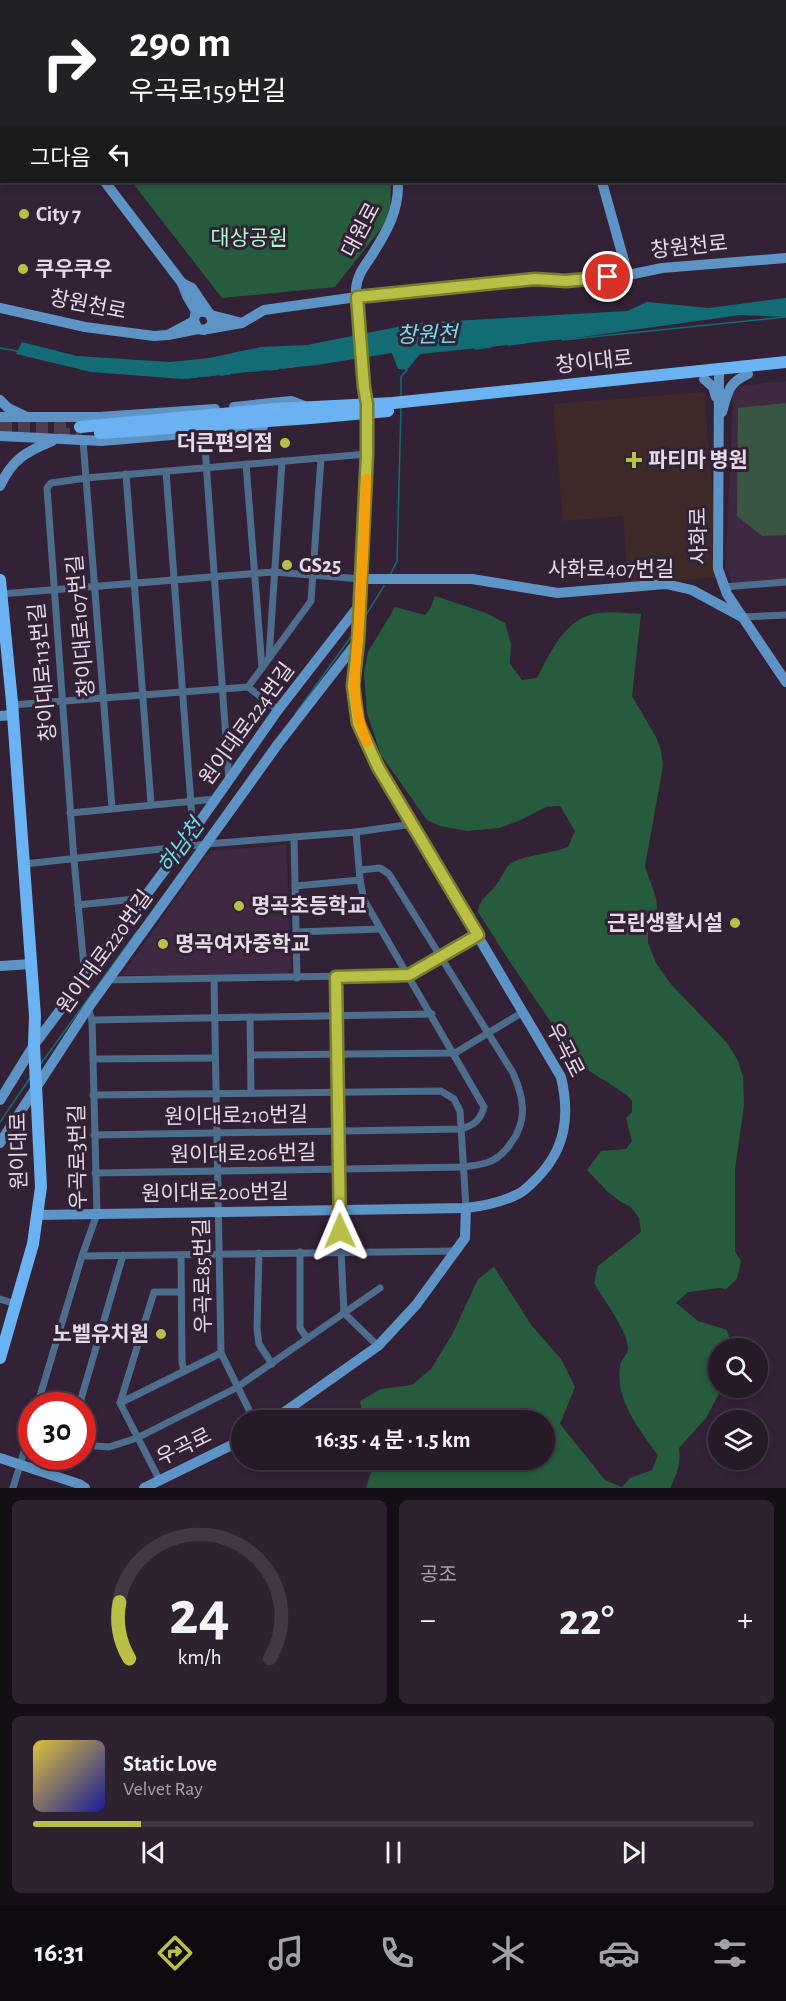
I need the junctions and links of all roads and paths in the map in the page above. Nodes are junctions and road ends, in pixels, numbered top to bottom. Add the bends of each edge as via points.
1 (106, 183) edge
2 (398, 183) edge
3 (602, 183) edge
4 (786, 258) edge
5 (628, 275) junction
6 (357, 302) junction
7 (0, 308) edge
8 (203, 320) junction
9 (786, 362) edge
10 (786, 370) edge
11 (719, 373) junction
12 (748, 374) junction
13 (704, 379) junction
14 (0, 400) edge
15 (408, 405) junction
16 (367, 409) junction
17 (309, 413) junction
18 (0, 417) edge
19 (31, 418) junction
20 (719, 424) junction
21 (79, 432) junction
22 (204, 433) junction
23 (0, 436) edge
24 (56, 439) junction
25 (367, 454) junction
26 (321, 458) junction
27 (282, 461) junction
28 (246, 464) junction
29 (206, 468) junction
30 (166, 471) junction
31 (126, 474) junction
32 (86, 478) junction
33 (0, 486) edge
34 (273, 572) junction
35 (254, 574) junction
36 (313, 575) junction
37 (214, 577) junction
38 (362, 579) junction
39 (0, 580) edge
40 (175, 581) junction
41 (786, 582) edge
42 (135, 583) junction
43 (93, 586) junction
44 (724, 587) junction
45 (53, 589) junction
46 (1, 594) edge
47 (360, 606) junction
48 (786, 615) edge
49 (742, 617) junction
50 (358, 639) junction
51 (269, 658) junction
52 (262, 668) junction
53 (786, 682) edge
54 (248, 687) junction
55 (221, 688) junction
56 (182, 692) junction
57 (142, 696) junction
58 (103, 698) junction
59 (63, 700) junction
60 (12, 710) junction
61 (278, 710) junction
62 (0, 716) edge
63 (229, 781) junction
64 (216, 799) junction
65 (191, 800) junction
66 (151, 804) junction
67 (112, 808) junction
68 (70, 813) junction
69 (412, 824) junction
70 (193, 831) junction
71 (356, 832) junction
72 (294, 837) junction
73 (205, 844) junction
74 (184, 847) junction
75 (74, 860) junction
76 (24, 864) junction
77 (360, 870) junction
78 (360, 880) junction
79 (295, 886) junction
80 (144, 898) junction
81 (78, 905) junction
82 (380, 929) junction
83 (296, 932) junction
84 (478, 935) junction
85 (442, 957) junction
86 (32, 964) junction
87 (0, 966) edge
88 (409, 975) junction
89 (336, 977) junction
90 (85, 978) junction
91 (297, 978) junction
92 (214, 979) junction
93 (109, 980) junction
94 (88, 1008) junction
95 (523, 1012) junction
96 (432, 1014) junction
97 (337, 1015) junction
98 (250, 1017) junction
99 (215, 1018) junction
100 (92, 1020) junction
101 (487, 1033) junction
102 (34, 1048) junction
103 (454, 1053) junction
104 (338, 1054) junction
105 (251, 1055) junction
106 (214, 1058) junction
107 (93, 1059) junction
108 (37, 1081) junction
109 (251, 1093) junction
110 (338, 1093) junction
111 (215, 1094) junction
112 (93, 1095) junction
113 (0, 1100) edge
114 (461, 1129) junction
115 (338, 1131) junction
116 (215, 1132) junction
117 (94, 1135) junction
118 (0, 1143) edge
119 (463, 1167) junction
120 (340, 1169) junction
121 (216, 1172) junction
122 (95, 1173) junction
123 (466, 1208) junction
124 (339, 1210) junction
125 (219, 1212) junction
126 (37, 1215) junction
127 (97, 1215) junction
128 (340, 1251) junction
129 (456, 1251) junction
130 (300, 1252) junction
131 (259, 1253) junction
132 (219, 1254) junction
133 (181, 1255) junction
134 (82, 1256) junction
135 (123, 1256) junction
136 (380, 1288) dead end
137 (181, 1292) junction
138 (0, 1299) edge
139 (16, 1304) junction
140 (344, 1313) junction
141 (307, 1338) junction
142 (378, 1346) junction
143 (221, 1353) junction
144 (0, 1358) edge
145 (272, 1365) junction
146 (184, 1371) junction
147 (236, 1388) junction
148 (41, 1392) edge
149 (83, 1392) edge
150 (120, 1403) junction
151 (248, 1410) edge
152 (287, 1410) edge
153 (137, 1438) junction
154 (231, 1445) edge
155 (96, 1446) edge
156 (0, 1458) edge
157 (18, 1464) edge
158 (18, 1470) edge
159 (36, 1470) edge
160 (160, 1480) junction
161 (13, 1488) edge
162 (85, 1488) edge
163 (144, 1488) edge

1 - 8 street via 182,283 192,288
2 - 6 street, 대원로 via 398,200 388,230 358,276
3 - 5 street
4 - 5 street, 창원천로 via 662,268
5 - 6 street, 창원천로 via 529,280
6 - 8 street, 창원천로 via 264,310 242,323
6 - 16 street, 대원로
7 - 8 street, 창원천로 via 142,335 168,335
9 - 11 main road, 창이대로
10 - 12 main road, 창이대로
11 - 12 main road, 창이대로
11 - 13 main road, 창이대로
11 - 15 main road, 창이대로
11 - 20 street, 사화로
12 - 20 street via 730,387
13 - 15 main road, 창이대로
13 - 20 street via 716,393
14 - 19 street
15 - 16 main road
16 - 17 main road
16 - 25 street
17 - 21 main road
17 - 22 street via 297,423
18 - 19 street
19 - 21 street
20 - 44 street, 사화로 via 718,569
21 - 22 street via 102,441
21 - 24 street
21 - 32 street, 창이대로107번길
22 - 29 street
23 - 24 street
24 - 33 street via 28,451 8,469
25 - 26 street
25 - 38 street
26 - 27 street
26 - 36 street
27 - 28 street
27 - 34 street
28 - 29 street
28 - 35 street
29 - 30 street
29 - 37 street
30 - 31 street
30 - 40 street
31 - 32 street
31 - 42 street
32 - 43 street, 창이대로107번길
32 - 45 street, 창이대로113번길 via 51,483 47,488
34 - 35 street
34 - 36 street
34 - 51 street
35 - 37 street
35 - 52 street
36 - 38 street
36 - 51 street via 311,601
37 - 40 street
37 - 55 street
38 - 47 street
38 - 49 street, 사화로407번길 via 472,579 558,593 666,584 692,590
39 - 46 main road, 원이대로
40 - 42 street
40 - 56 street
41 - 44 street
42 - 43 street
42 - 57 street
43 - 45 street
43 - 58 street, 창이대로107번길
44 - 49 street, 사화로
45 - 46 street
45 - 59 street, 창이대로113번길
46 - 60 main road, 원이대로
47 - 50 street, 우곡로
47 - 61 street, 원이대로224번길
48 - 49 street
49 - 53 street, 사화로
50 - 69 street, 우곡로 via 353,686 358,723 378,767
50 - 73 street, 원이대로220번길
51 - 52 street
52 - 54 street
54 - 55 street
54 - 61 street
55 - 56 street
55 - 63 street
56 - 57 street
56 - 65 street
57 - 58 street
57 - 66 street
58 - 59 street
58 - 67 street, 창이대로107번길
59 - 60 street
59 - 68 street, 창이대로113번길
60 - 62 street
60 - 76 main road, 원이대로
61 - 63 street, 원이대로224번길
63 - 64 street, 원이대로224번길
64 - 65 street
64 - 70 street, 원이대로224번길
65 - 66 street
65 - 70 street
66 - 67 street
67 - 68 street
68 - 75 street, 창이대로113번길
69 - 71 street
69 - 84 street, 우곡로
70 - 74 street, 원이대로224번길
71 - 72 street
71 - 77 street
72 - 73 street
72 - 79 street
73 - 74 street
73 - 93 street, 원이대로220번길
74 - 75 street
74 - 80 street, 원이대로224번길
75 - 76 street
75 - 81 street
76 - 86 main road, 원이대로
77 - 78 street
77 - 85 street, 원이대로206번길 via 380,868 390,874
78 - 79 street
78 - 82 street via 364,900
79 - 83 street
80 - 81 street
80 - 90 street, 원이대로224번길
81 - 90 street
82 - 83 street
82 - 88 street
83 - 91 street
84 - 85 street
84 - 95 street, 우곡로
85 - 88 street
85 - 101 street, 원이대로206번길
86 - 87 street
86 - 102 main road, 원이대로
88 - 89 street
88 - 96 street
89 - 91 street
89 - 97 street
90 - 102 street, 원이대로224번길
91 - 92 street
92 - 93 street
92 - 99 street, 우곡로85번길
93 - 94 street, 원이대로220번길
94 - 100 street, 우곡로3번길
94 - 108 street, 원이대로220번길
95 - 101 street
95 - 123 street, 우곡로 via 561,1077 566,1098 565,1124 558,1149 522,1192 491,1205
96 - 97 street
96 - 103 street
97 - 98 street
97 - 104 street
98 - 99 street
98 - 105 street
98 - 109 street
99 - 100 street
99 - 106 street, 우곡로85번길
100 - 107 street, 우곡로3번길
101 - 103 street
101 - 119 street, 원이대로206번길 via 522,1092 524,1116 518,1134 504,1153 486,1163
102 - 108 main road, 원이대로
102 - 113 street, 원이대로224번길
103 - 104 street
103 - 114 street via 484,1107 473,1125
104 - 105 street
104 - 110 street
105 - 109 street
106 - 107 street
106 - 111 street, 우곡로85번길
107 - 112 street, 우곡로3번길
108 - 118 street, 원이대로220번길
108 - 126 main road, 원이대로 via 41,1187
109 - 110 street
109 - 111 street
110 - 114 street via 441,1091 454,1100 460,1111
110 - 115 street
111 - 112 street
111 - 116 street, 우곡로85번길
112 - 117 street, 우곡로3번길
114 - 115 street, 원이대로210번길
114 - 119 street
115 - 116 street, 원이대로210번길
115 - 120 street
116 - 117 street, 원이대로210번길
116 - 121 street, 우곡로85번길
117 - 122 street, 우곡로3번길
119 - 120 street, 원이대로206번길
119 - 123 street
120 - 121 street, 원이대로206번길
120 - 124 street
121 - 122 street, 원이대로206번길
121 - 125 street, 우곡로85번길
122 - 127 street, 우곡로3번길
123 - 124 street, 원이대로200번길
123 - 129 street via 465,1238
124 - 125 street, 원이대로200번길
124 - 128 street
125 - 127 street, 원이대로200번길
125 - 132 street, 우곡로85번길
126 - 127 street, 원이대로200번길
126 - 139 main road, 원이대로
127 - 134 street, 우곡로3번길
128 - 129 street
128 - 130 street
128 - 140 street
129 - 142 street via 416,1305
130 - 131 street
130 - 141 street via 300,1328
131 - 132 street
131 - 145 street via 257,1329 259,1344
132 - 133 street
132 - 143 street, 우곡로85번길
133 - 135 street
133 - 137 street
134 - 135 street
134 - 148 street, 우곡로3번길
135 - 149 street
136 - 140 street
137 - 146 street
137 - 150 street via 154,1292
138 - 139 street
139 - 144 main road, 원이대로
140 - 141 street
140 - 142 street
141 - 145 street
142 - 152 street
143 - 146 street
143 - 147 street, 우곡로85번길
145 - 147 street
146 - 150 street
147 - 151 street, 우곡로85번길
147 - 153 street
150 - 153 street
153 - 155 street via 109,1447
153 - 160 street
154 - 160 street, 우곡로
156 - 157 street
158 - 161 street
159 - 162 street
160 - 163 street, 우곡로

